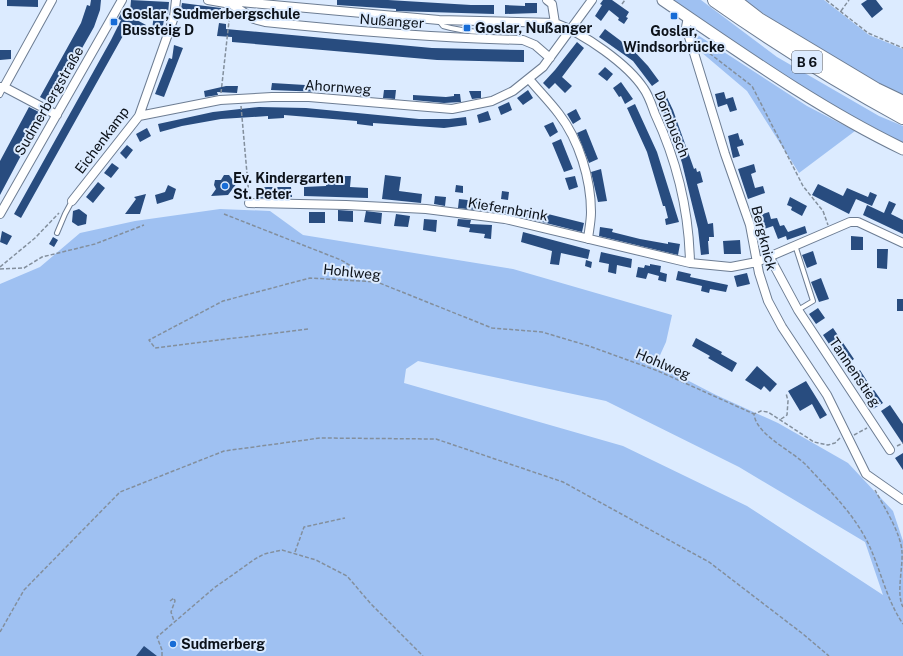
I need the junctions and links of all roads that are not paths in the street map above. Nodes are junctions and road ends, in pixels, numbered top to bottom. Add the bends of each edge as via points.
1 (52, 0) edge
2 (122, 0) edge
3 (176, 0) edge
4 (208, 0) edge
5 (546, 0) edge
6 (592, 0) edge
7 (663, 0) edge
8 (714, 0) edge
9 (733, 0) edge
10 (232, 2) edge
11 (688, 17) junction
12 (555, 23) junction
13 (572, 29) junction
14 (550, 58) junction
15 (530, 79) junction
16 (2, 87) edge
17 (0, 95) edge
18 (903, 103) edge
19 (57, 115) junction
20 (139, 116) junction
21 (903, 117) edge
22 (903, 149) edge
23 (72, 201) joint
24 (249, 203) road end
25 (2, 205) edge
26 (0, 214) edge
27 (58, 233) dead end
28 (588, 239) junction
29 (903, 243) edge
30 (795, 244) junction
31 (769, 256) junction
32 (757, 262) junction
33 (690, 263) junction
34 (798, 310) junction
35 (890, 450) dead end
36 (903, 500) edge

1 - 16 street
2 - 19 street, Sudmerbergstraße
3 - 20 street, Eichenkamp via 174,17
4 - 10 street, Nußanger
5 - 12 street via 552,4
6 - 13 street, Ahornweg
7 - 11 street
8 - 21 highway, B 6 via 772,40 848,87
9 - 18 highway, B 6 via 766,24 876,90
10 - 12 street, Nußanger via 439,20
10 - 14 street, Nußanger via 254,19 265,22 446,38 523,40 535,45
11 - 22 street via 801,94
11 - 32 street, Bergknick via 686,27 750,225
12 - 13 street, Nußanger
13 - 14 street, Ahornweg
13 - 33 street, Dornbusch via 628,68 644,89 664,131 680,180 689,232
14 - 15 street, Ahornweg
15 - 20 street, Ahornweg via 492,101 452,110 309,97 240,98
15 - 28 street via 560,114 580,156 590,190
16 - 17 lane
16 - 19 street
19 - 25 street, Sudmerbergstraße
20 - 23 street, Eichenkamp
23 - 27 lane
24 - 28 street, Kiefernbrink via 346,204 426,209 505,219
25 - 26 street, Sudmerbergstraße
28 - 33 street, Kiefernbrink
29 - 30 street, Kiefernbrink via 858,222 850,222
30 - 31 street, Kiefernbrink
30 - 34 lane via 813,301
31 - 32 street, Kiefernbrink
31 - 34 street, Tannenstieg
32 - 33 street, Kiefernbrink via 731,267
32 - 36 street, Bergknick via 768,301 827,395 866,474
34 - 35 street, Tannenstieg

